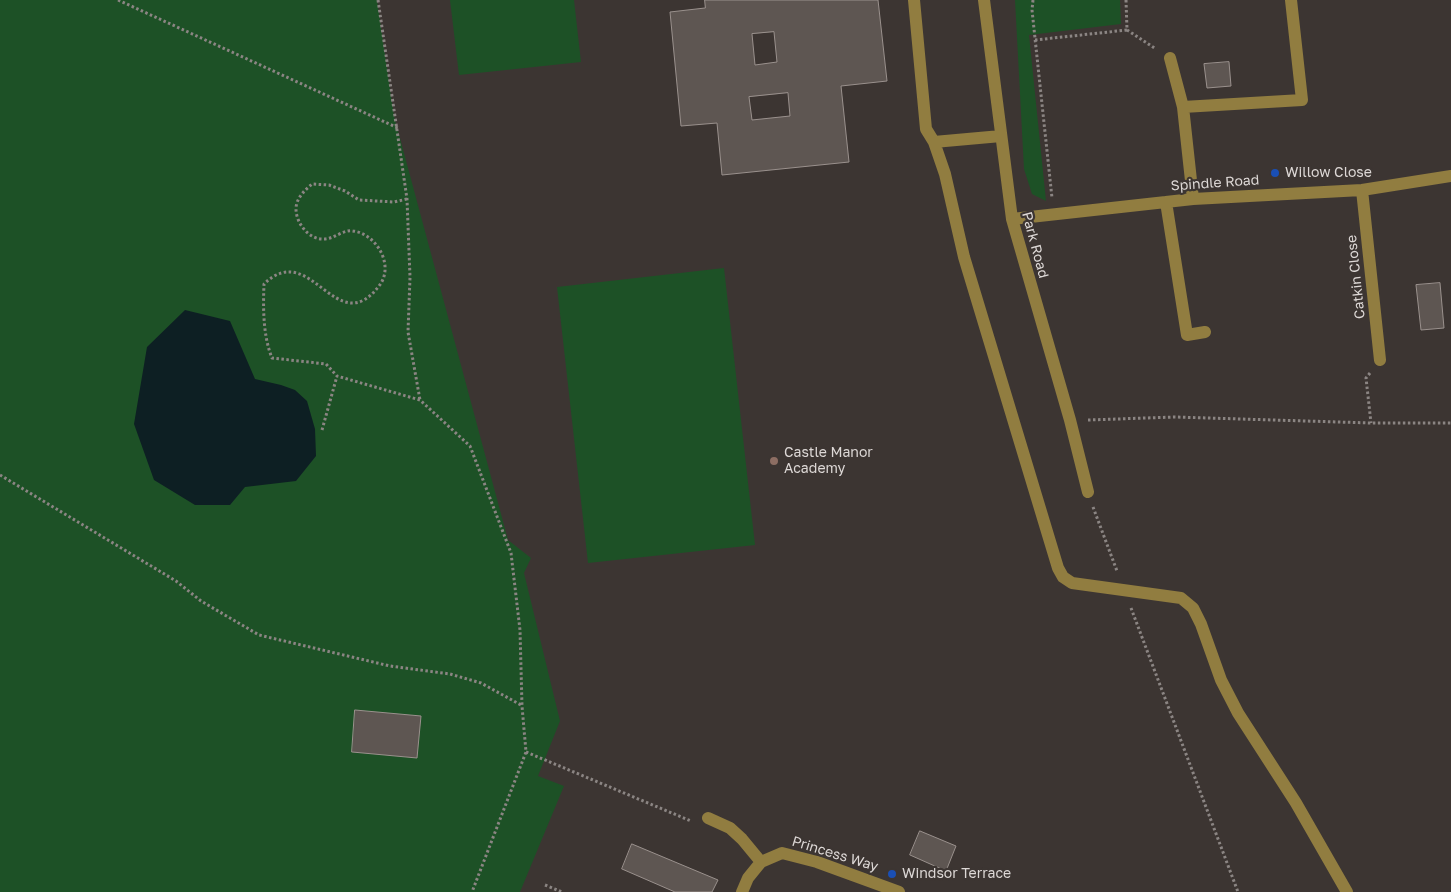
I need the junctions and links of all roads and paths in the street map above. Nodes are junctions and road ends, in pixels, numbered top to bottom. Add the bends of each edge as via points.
1 (118, 0) edge
2 (378, 0) edge
3 (914, 0) edge
4 (984, 0) edge
5 (1032, 0) edge
6 (1126, 0) edge
7 (1291, 0) edge
8 (1127, 30) junction
9 (1035, 40) junction
10 (1170, 58) joint
11 (1182, 107) junction
12 (398, 128) junction
13 (1001, 136) junction
14 (934, 142) junction
15 (1451, 176) edge
16 (1362, 190) junction
17 (407, 199) junction
18 (1193, 199) junction
19 (1166, 202) junction
20 (1053, 215) junction
21 (1012, 219) junction
22 (1205, 332) dead end
23 (1380, 360) joint
24 (337, 376) junction
25 (420, 400) junction
26 (1070, 420) junction
27 (1371, 423) junction
28 (1451, 424) edge
29 (322, 430) dead end
30 (0, 475) edge
31 (1088, 492) joint
32 (1124, 590) junction
33 (522, 706) junction
34 (526, 752) junction
35 (708, 818) joint
36 (761, 862) junction
37 (544, 885) dead end
38 (472, 892) edge
39 (562, 892) edge
40 (742, 892) edge
41 (899, 892) edge
42 (1238, 892) edge
43 (1347, 892) edge

1 - 12 path
2 - 12 path
3 - 14 street via 926,129
4 - 13 street, Park Road
5 - 9 path
6 - 8 path
7 - 11 street via 1302,100
8 - 9 path
8 - 10 path
9 - 20 path
10 - 11 street
11 - 18 street
12 - 17 path
13 - 14 street
13 - 21 street, Park Road
14 - 32 street via 945,174 964,257 1058,568 1072,583
15 - 16 street, Spindle Road
16 - 18 street, Spindle Road
16 - 23 street, Catkin Close
17 - 24 path via 394,202 359,200 329,185 312,184 300,195 295,208 301,227 314,237 325,240 352,230 375,242 383,255 386,270 380,285 368,297 356,304 342,301 329,295 305,275 284,272 264,284 266,344 272,358 326,364
17 - 25 path via 408,332
18 - 19 street, Spindle Road
19 - 20 street, Spindle Road
19 - 22 street via 1187,335
20 - 21 street, Spindle Road
21 - 26 street, Park Road
23 - 27 path via 1366,378
24 - 25 path
24 - 29 path
25 - 33 path via 470,446 511,553 520,630
26 - 27 path via 1175,417
26 - 31 street, Park Road
27 - 28 path
30 - 33 path via 259,635 390,666 450,674 481,683
31 - 32 path
32 - 42 path
32 - 43 street via 1181,598 1192,608 1238,714 1296,803
33 - 34 path
34 - 35 path via 694,822
34 - 38 path
35 - 36 street via 730,828
36 - 40 street
36 - 41 street, Princess Way via 782,853 817,862
37 - 39 path

